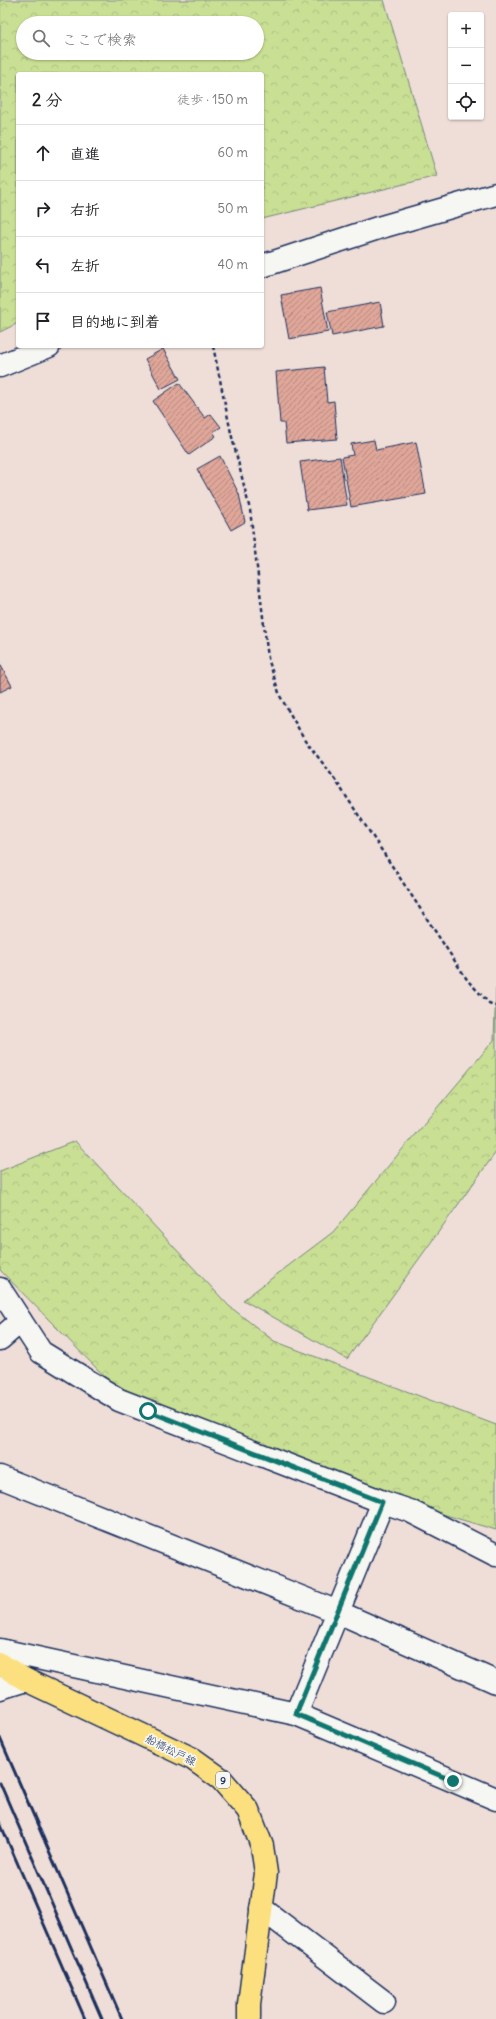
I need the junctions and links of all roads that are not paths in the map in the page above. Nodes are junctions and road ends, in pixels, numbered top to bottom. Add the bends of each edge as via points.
1 (496, 194) edge
2 (264, 265) edge
3 (44, 348) edge
4 (0, 366) edge
5 (0, 1289) edge
6 (21, 1321) junction
7 (0, 1339) edge
8 (0, 1477) edge
9 (382, 1502) junction
10 (496, 1555) edge
11 (338, 1612) junction
12 (0, 1650) edge
13 (0, 1664) edge
14 (26, 1680) junction
15 (496, 1682) edge
16 (0, 1688) edge
17 (296, 1714) junction
18 (496, 1799) edge
19 (261, 1908) junction
20 (384, 2002) dead end
21 (249, 2019) edge

1 - 2 street via 378,228
3 - 4 street
5 - 6 street
6 - 7 street
6 - 9 street via 41,1352 119,1400
8 - 11 street
9 - 10 street via 410,1511
9 - 11 street
11 - 15 street
11 - 17 street
12 - 17 street
13 - 14 main road, 船橋松戸線 / 9
14 - 16 street
14 - 19 main road, 船橋松戸線 / 9 via 193,1759 221,1779 248,1810 262,1846 266,1873
17 - 18 street
19 - 20 street
19 - 21 main road, 船橋松戸線 / 9

